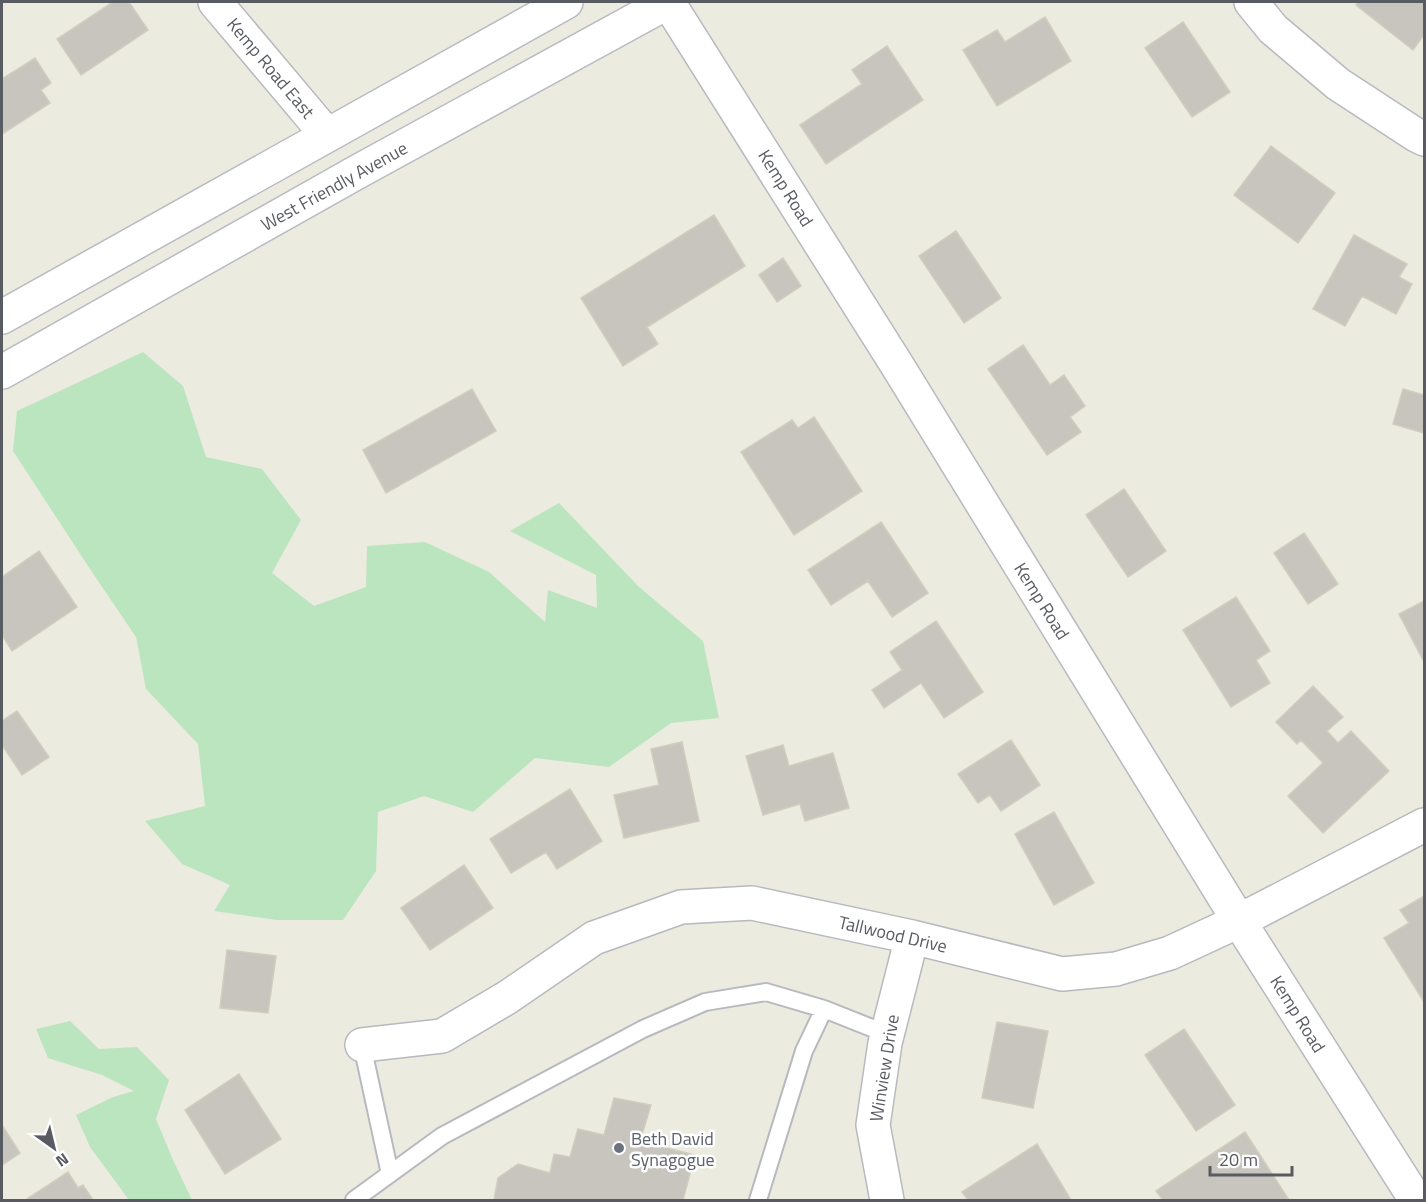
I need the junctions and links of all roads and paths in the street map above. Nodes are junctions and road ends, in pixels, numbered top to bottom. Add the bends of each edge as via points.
1 (215, 2) edge
2 (566, 2) edge
3 (668, 2) edge
4 (1251, 2) edge
5 (327, 135) junction
6 (1425, 139) edge
7 (2, 317) edge
8 (2, 372) edge
9 (1425, 825) edge
10 (1239, 921) junction
11 (912, 937) junction
12 (824, 1009) junction
13 (887, 1034) junction
14 (362, 1045) joint
15 (390, 1174) junction
16 (354, 1200) edge
17 (759, 1200) edge
18 (887, 1200) edge
19 (1416, 1200) edge

1 - 5 street, Kemp Road East
2 - 5 street
3 - 8 street, West Friendly Avenue
3 - 10 street, Kemp Road
4 - 6 street via 1273,29 1338,84
5 - 7 street
9 - 10 street, Tallwood Drive
10 - 11 street, Tallwood Drive via 1170,953 1116,969 1062,974
10 - 19 street, Kemp Road
11 - 13 street, Winview Drive
11 - 14 street, Tallwood Drive via 752,903 681,907 594,938 442,1036
12 - 13 lane
12 - 15 lane via 766,992 705,1002 643,1029 442,1136
12 - 17 lane via 804,1051
13 - 18 street, Winview Drive via 873,1125
14 - 15 lane
15 - 16 lane

